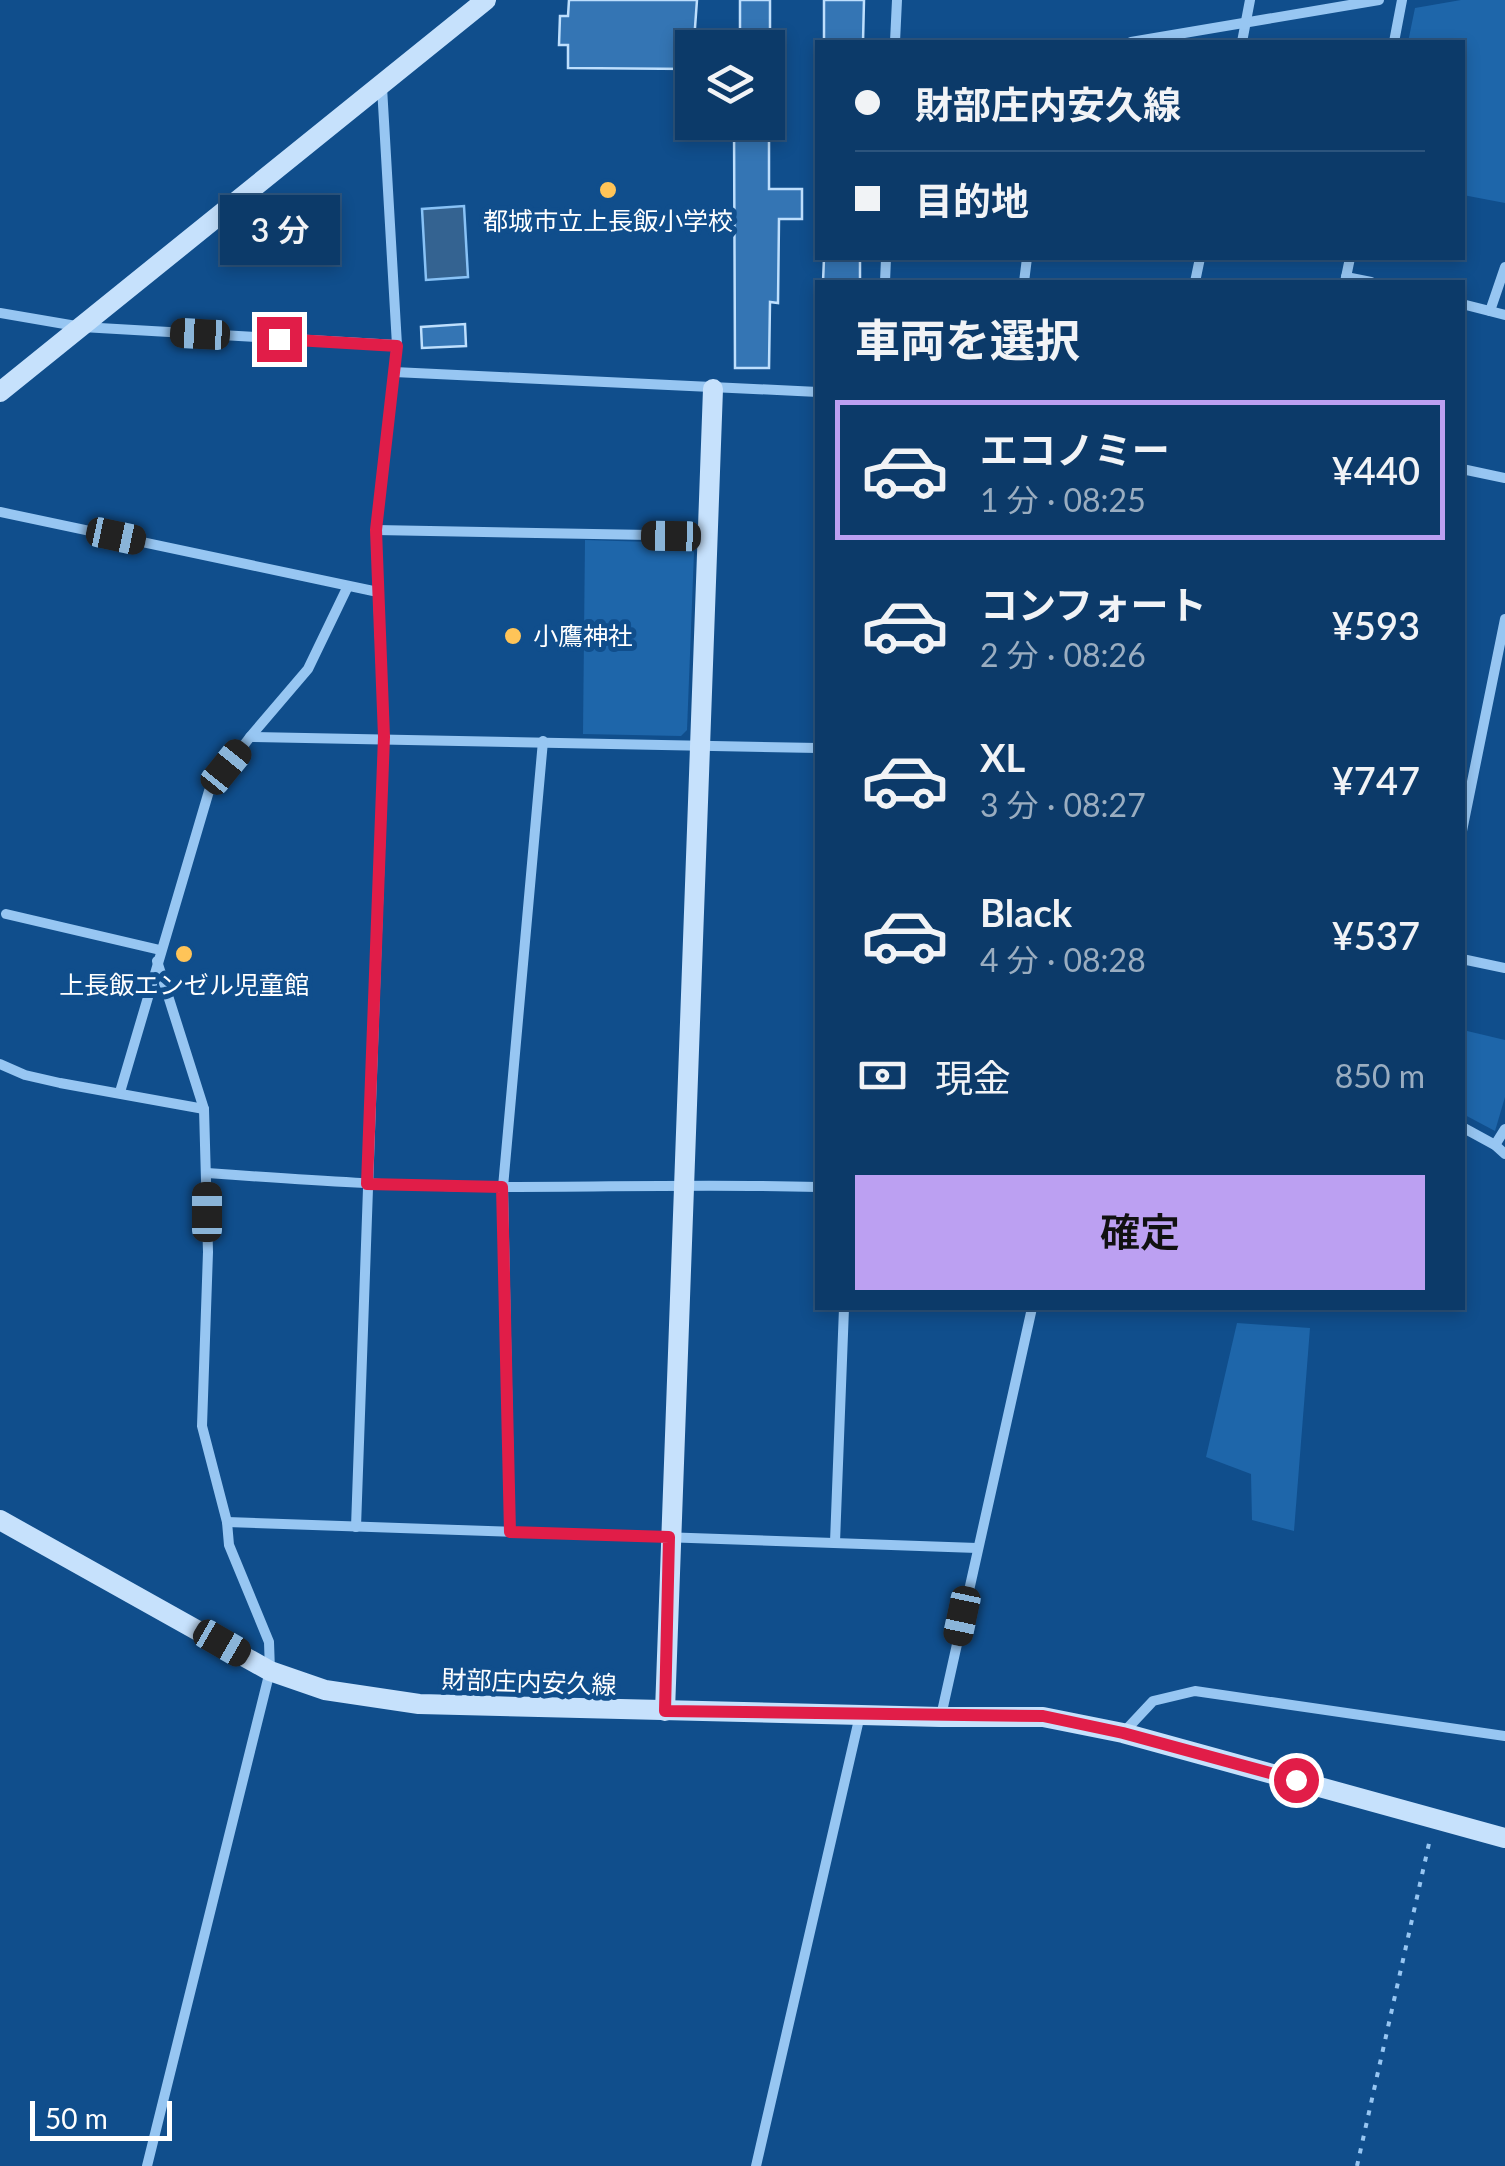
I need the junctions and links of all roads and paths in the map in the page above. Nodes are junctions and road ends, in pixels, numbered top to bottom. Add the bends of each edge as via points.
1 (486, 0) edge
2 (897, 0) edge
3 (1250, 0) edge
4 (1379, 0) edge
5 (1402, 0) edge
6 (1246, 22) junction
7 (895, 40) edge
8 (1142, 40) edge
9 (1242, 40) edge
10 (1394, 40) edge
11 (382, 83) junction
12 (1505, 268) edge
13 (1465, 305) edge
14 (1490, 311) junction
15 (0, 313) edge
16 (1505, 314) edge
17 (82, 328) junction
18 (397, 346) junction
19 (394, 372) junction
20 (713, 388) junction
21 (0, 392) edge
22 (815, 392) edge
23 (1465, 470) edge
24 (1505, 478) edge
25 (0, 512) edge
26 (376, 530) junction
27 (708, 536) junction
28 (348, 586) junction
29 (378, 592) junction
30 (1505, 619) edge
31 (250, 737) junction
32 (384, 737) junction
33 (543, 742) junction
34 (699, 743) junction
35 (815, 748) edge
36 (1465, 816) edge
37 (6, 914) dead end
38 (158, 956) junction
39 (1465, 961) edge
40 (1505, 968) edge
41 (0, 1064) edge
42 (120, 1092) junction
43 (204, 1109) junction
44 (1465, 1129) edge
45 (1505, 1129) edge
46 (1495, 1145) junction
47 (1505, 1154) edge
48 (207, 1173) junction
49 (367, 1184) junction
50 (683, 1184) junction
51 (502, 1187) junction
52 (815, 1187) edge
53 (844, 1310) edge
54 (1032, 1310) edge
55 (0, 1520) edge
56 (227, 1522) junction
57 (356, 1527) junction
58 (510, 1532) junction
59 (669, 1537) junction
60 (835, 1542) junction
61 (977, 1548) junction
62 (270, 1671) junction
63 (665, 1711) junction
64 (860, 1716) junction
65 (940, 1717) junction
66 (1123, 1733) junction
67 (1505, 1736) edge
68 (1434, 1818) junction
69 (1505, 1838) edge
70 (148, 2166) edge
71 (756, 2166) edge
72 (1357, 2166) edge

1 - 11 street
2 - 7 street
3 - 6 street
4 - 6 street
5 - 10 street
6 - 8 street
6 - 9 street
11 - 17 street
11 - 18 street
12 - 14 street
13 - 14 street
14 - 16 street
15 - 17 street
17 - 18 street
17 - 21 street
18 - 19 street
19 - 20 street
19 - 26 street
20 - 22 street
20 - 27 street
23 - 24 street
25 - 28 street
26 - 27 street
26 - 29 street
27 - 34 street
28 - 29 street
28 - 31 street via 308,669
29 - 32 street
30 - 36 street
31 - 32 street
31 - 38 street via 210,791
32 - 33 street
32 - 49 street
33 - 34 street
33 - 51 street
34 - 35 street
34 - 50 street
37 - 38 street
38 - 42 street
38 - 43 street
39 - 40 street
41 - 42 street via 25,1076
42 - 43 street
43 - 48 street
44 - 46 street
45 - 46 street
46 - 47 street
48 - 49 street
48 - 56 street via 202,1426
49 - 51 street
49 - 57 street
50 - 51 street
50 - 52 street
50 - 59 street
51 - 58 street
53 - 60 street
54 - 61 street
55 - 62 street, 財部庄内安久線
56 - 57 street
56 - 62 street via 229,1545 269,1642
57 - 58 street
58 - 59 street
59 - 60 street
59 - 63 street
60 - 61 street
61 - 65 street
62 - 63 street, 財部庄内安久線 via 325,1690 419,1704
62 - 70 street
63 - 64 street, 財部庄内安久線
64 - 65 street, 財部庄内安久線
64 - 71 street
65 - 66 street, 財部庄内安久線 via 1043,1716
66 - 67 street via 1153,1700 1195,1691
66 - 68 street, 財部庄内安久線
68 - 69 street, 財部庄内安久線
68 - 72 path

